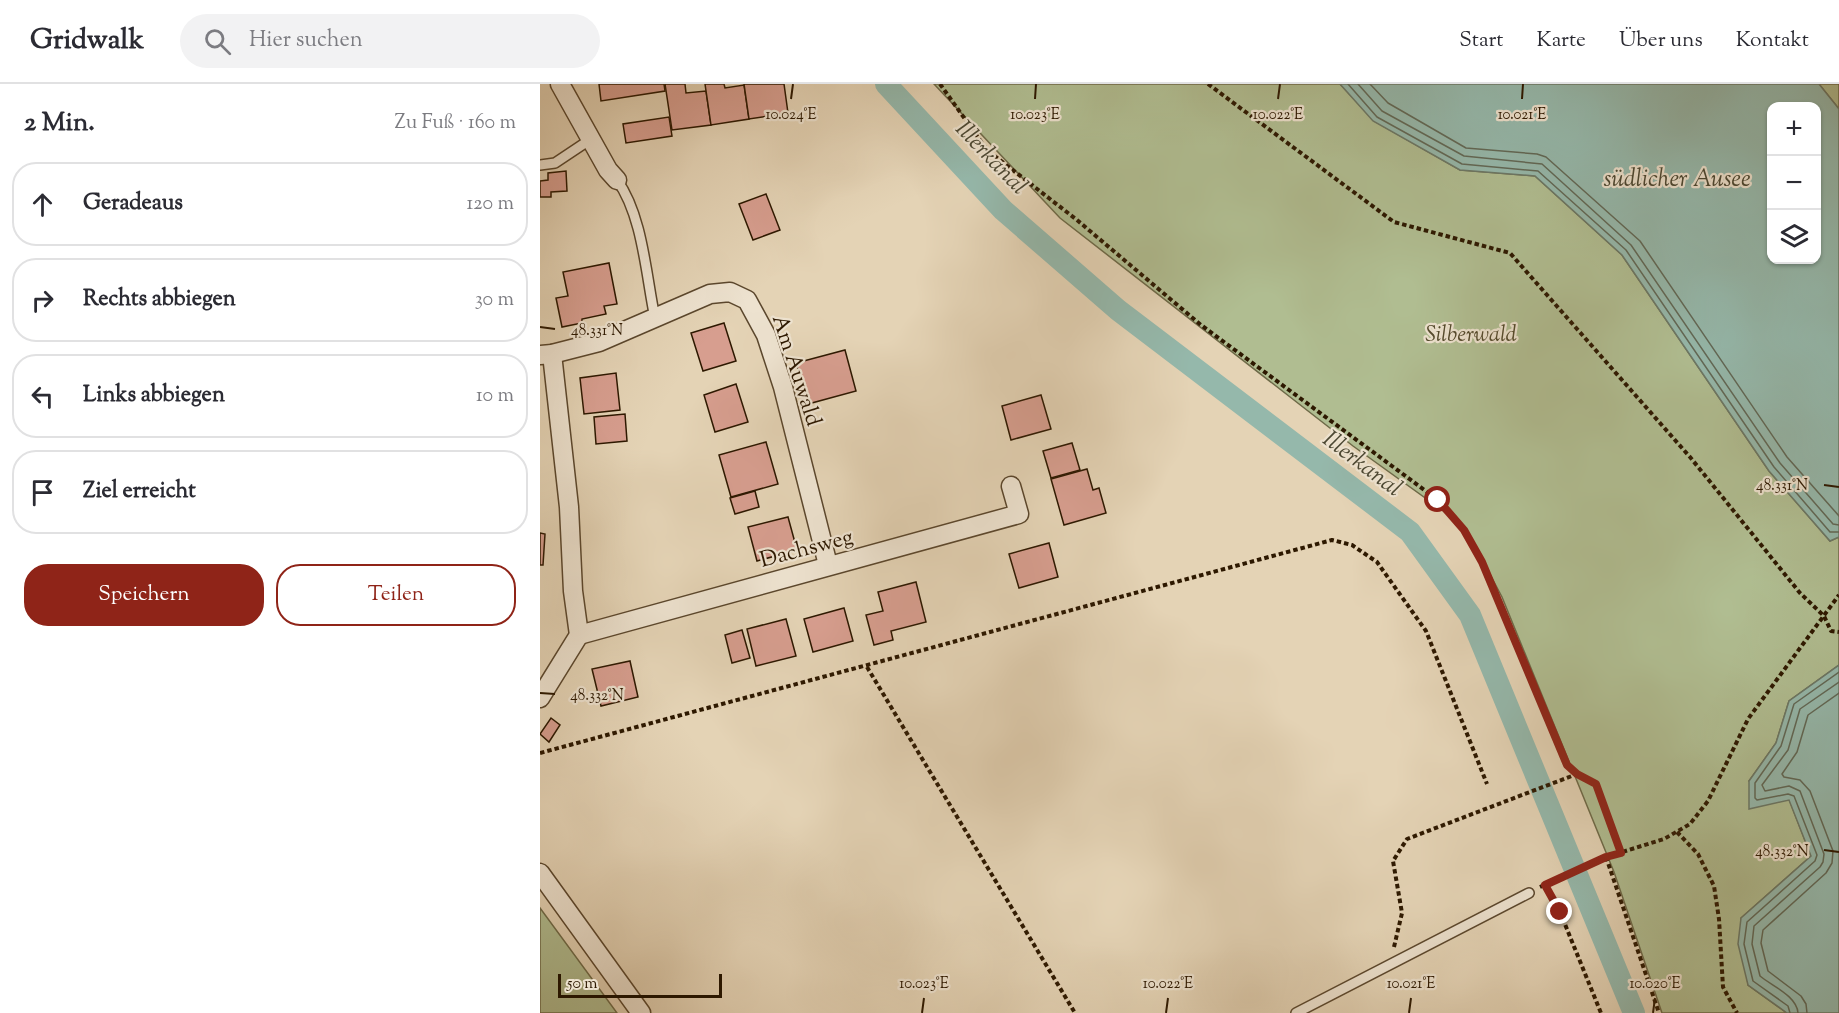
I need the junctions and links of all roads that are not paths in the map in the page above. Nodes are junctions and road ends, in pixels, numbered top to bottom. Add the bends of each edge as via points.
1 (560, 84) edge
2 (591, 140) junction
3 (540, 165) edge
4 (617, 180) joint
5 (655, 318) junction
6 (546, 355) edge
7 (1011, 486) dead end
8 (828, 566) junction
9 (579, 634) junction
10 (540, 698) edge
11 (540, 873) edge
12 (1529, 893) dead end
13 (641, 1013) edge
14 (1296, 1013) edge

1 - 2 street
2 - 3 lane via 555,163
2 - 4 street
4 - 5 lane via 634,218
5 - 6 street, Am Auwald via 599,342
5 - 8 street, Am Auwald via 710,294 730,292 747,300 766,335 783,387
6 - 9 street via 569,507
7 - 8 street, Dachsweg via 1019,514
8 - 9 street, Dachsweg
9 - 10 street
11 - 13 street
12 - 14 lane

